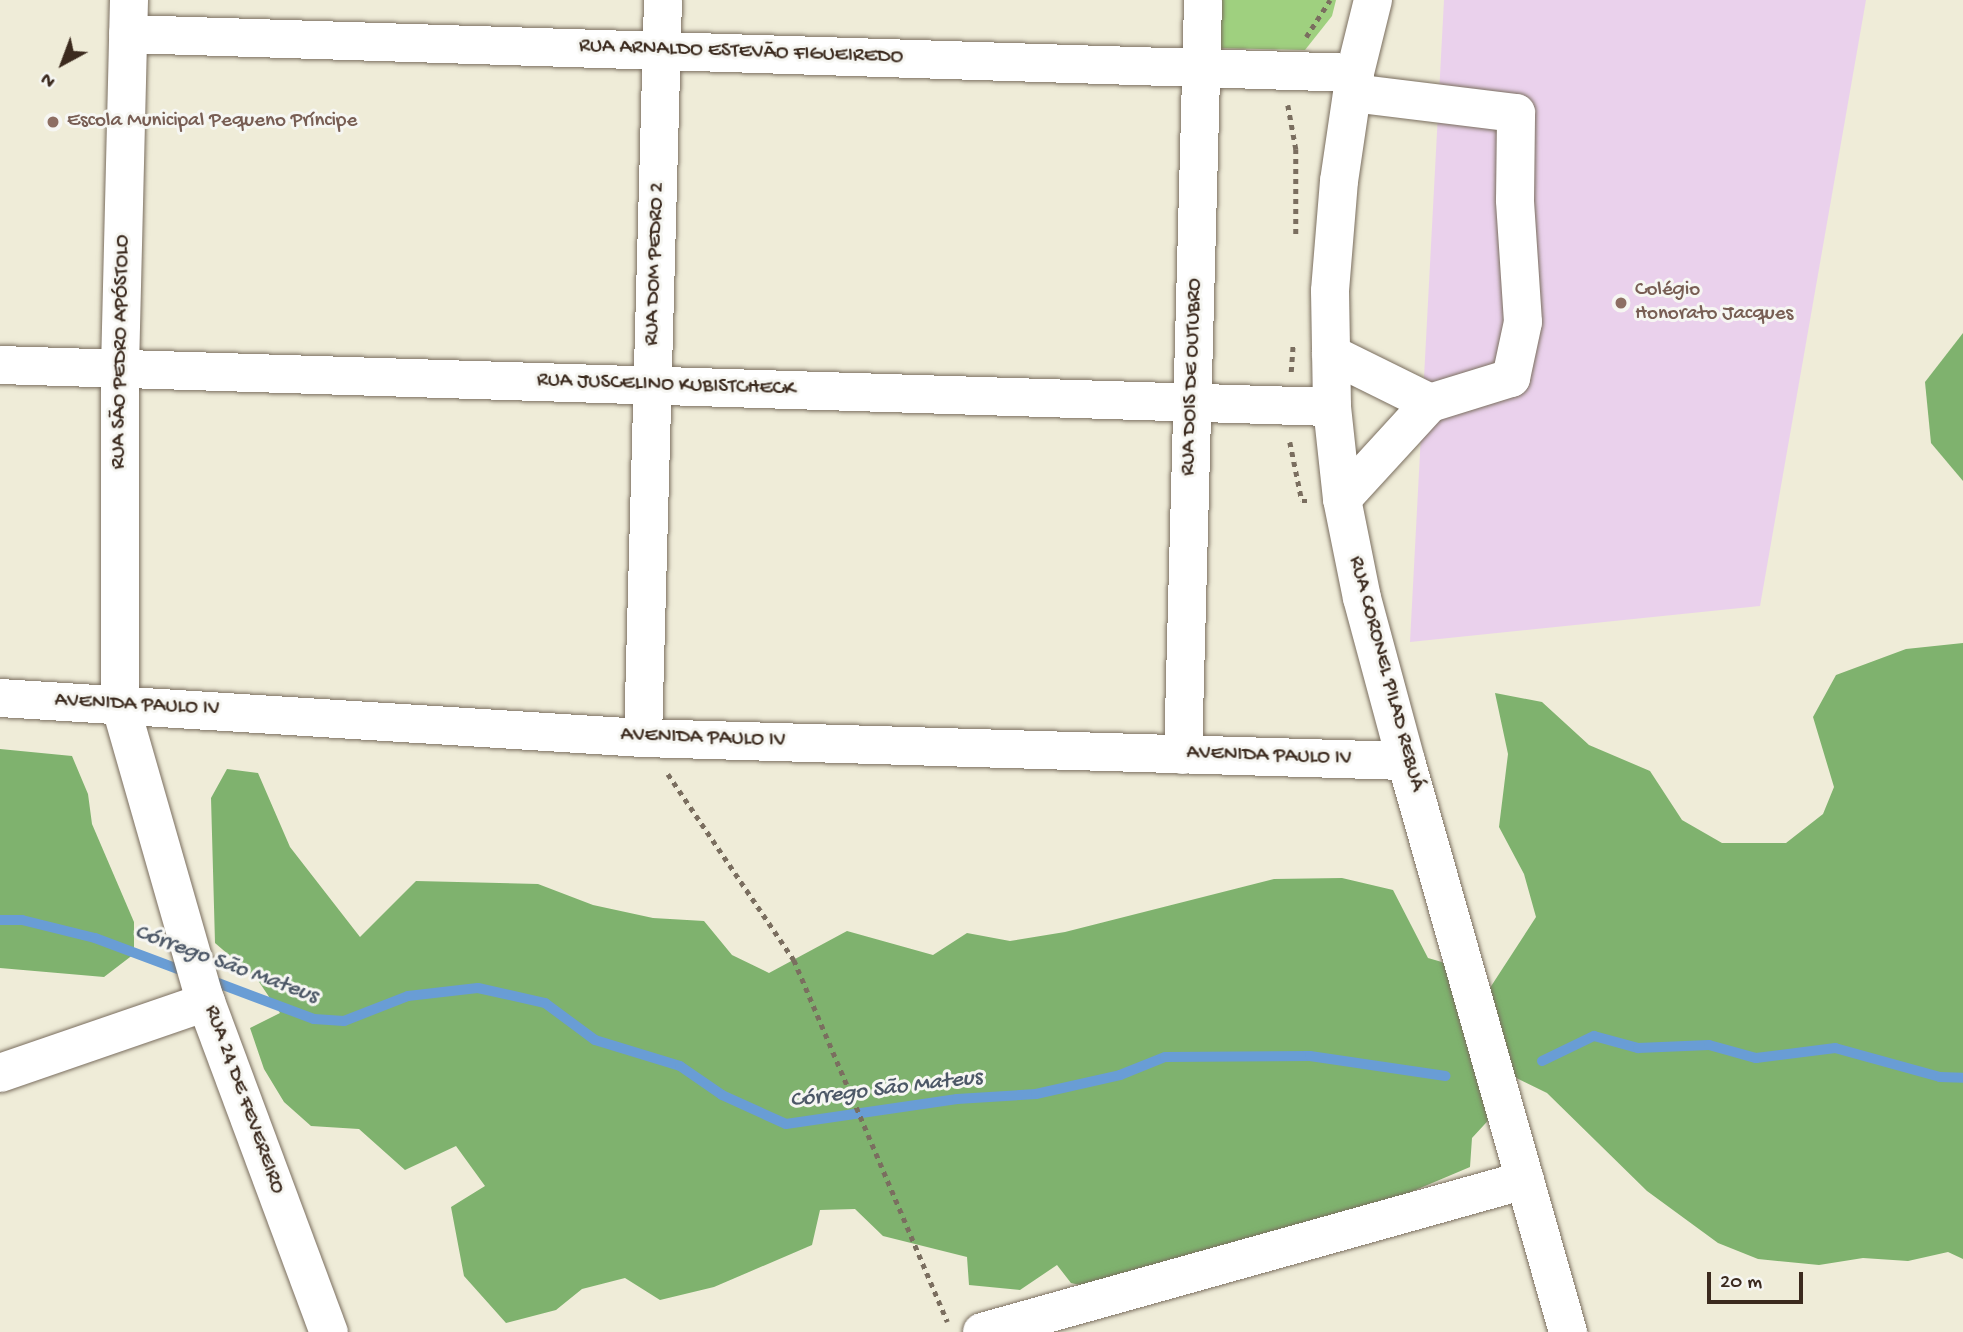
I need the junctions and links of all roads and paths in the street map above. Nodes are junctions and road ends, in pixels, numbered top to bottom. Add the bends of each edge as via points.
1 (663, 0) edge
2 (1202, 0) edge
3 (1373, 0) edge
4 (129, 17) edge
5 (661, 51) junction
6 (1201, 68) junction
7 (1353, 83) junction
8 (1331, 354) junction
9 (0, 365) edge
10 (120, 368) junction
11 (652, 385) junction
12 (1192, 402) junction
13 (1430, 403) junction
14 (1332, 407) junction
15 (1342, 499) junction
16 (0, 698) edge
17 (120, 704) junction
18 (643, 738) junction
19 (1183, 755) junction
20 (1406, 761) junction
21 (205, 998) junction
22 (0, 1073) edge
23 (1525, 1180) junction
24 (329, 1332) edge
25 (953, 1332) edge
26 (982, 1332) edge
27 (1568, 1332) edge

1 - 5 street, RUA DOM PEDRO 2
2 - 6 street, RUA DOIS DE OUTUBRO
3 - 7 street, RUA CORONEL PILAD REBUÁ
4 - 5 street, RUA ARNALDO ESTEVÃO FIGUEIREDO
4 - 10 street, RUA SÃO PEDRO APÓSTOLO
5 - 6 street, RUA ARNALDO ESTEVÃO FIGUEIREDO
5 - 11 street, RUA DOM PEDRO 2
6 - 7 street, RUA ARNALDO ESTEVÃO FIGUEIREDO
6 - 12 street, RUA DOIS DE OUTUBRO
7 - 8 street, RUA CORONEL PILAD REBUÁ via 1330,291
7 - 13 street, RUA ARNALDO ESTEVÃO FIGUEIREDO via 1516,113 1515,200 1523,322 1511,379
8 - 13 street
8 - 14 street, RUA CORONEL PILAD REBUÁ
9 - 10 street, RUA JUSCELINO KUBISTCHECK
10 - 11 street, RUA JUSCELINO KUBISTCHECK
10 - 17 street, RUA SÃO PEDRO APÓSTOLO
11 - 12 street, RUA JUSCELINO KUBISTCHECK
11 - 18 street, RUA DOM PEDRO 2
12 - 14 street, RUA JUSCELINO KUBISTCHECK
12 - 19 street, RUA DOIS DE OUTUBRO
13 - 15 street
14 - 15 street, RUA CORONEL PILAD REBUÁ
15 - 20 street, RUA CORONEL PILAD REBUÁ via 1362,598
16 - 17 street, AVENIDA PAULO IV
17 - 18 street, AVENIDA PAULO IV
17 - 21 street, RUA 24 DE FEVEREIRO
18 - 19 street, AVENIDA PAULO IV
18 - 25 path via 794,960
19 - 20 street, AVENIDA PAULO IV
20 - 23 street, RUA CORONEL PILAD REBUÁ
21 - 22 street
21 - 24 street, RUA 24 DE FEVEREIRO
23 - 26 street
23 - 27 street, RUA CORONEL PILAD REBUÁ

